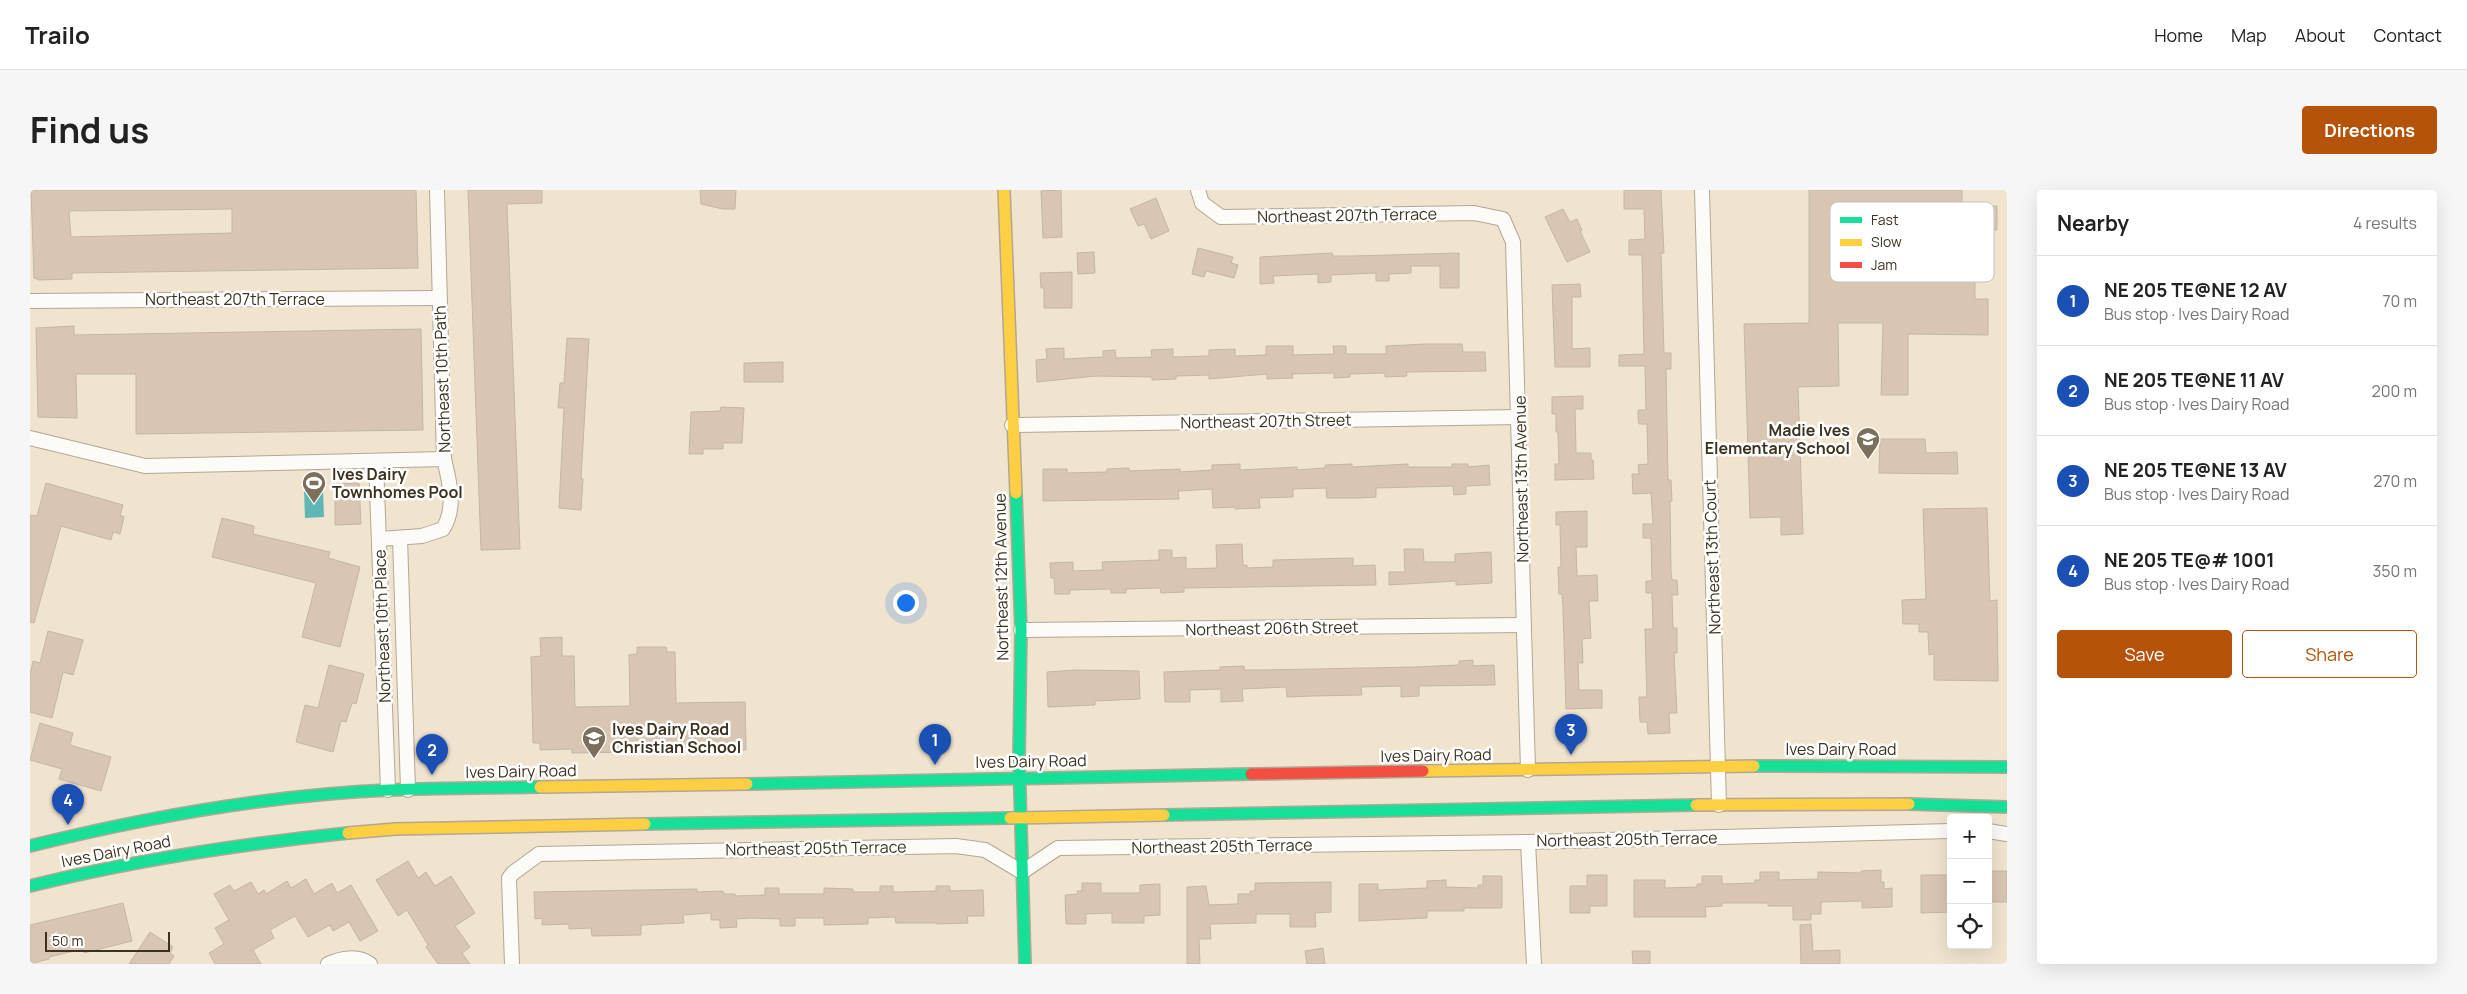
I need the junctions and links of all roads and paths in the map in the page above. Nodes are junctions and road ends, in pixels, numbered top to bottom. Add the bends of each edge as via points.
1 (437, 190) edge
2 (1004, 190) edge
3 (1198, 190) edge
4 (1702, 190) edge
5 (1474, 213) joint
6 (440, 298) junction
7 (30, 301) edge
8 (1519, 417) junction
9 (1012, 426) junction
10 (30, 438) edge
11 (444, 459) junction
12 (376, 462) junction
13 (400, 538) junction
14 (379, 539) junction
15 (402, 617) junction
16 (382, 618) junction
17 (1524, 625) junction
18 (1021, 630) junction
19 (1718, 766) junction
20 (2007, 768) edge
21 (1528, 770) junction
22 (1019, 778) junction
23 (388, 790) junction
24 (408, 790) junction
25 (1719, 804) junction
26 (2007, 807) edge
27 (1020, 816) junction
28 (1947, 831) edge
29 (1992, 832) edge
30 (2007, 834) edge
31 (1528, 842) junction
32 (30, 846) edge
33 (1022, 872) junction
34 (30, 886) edge
35 (328, 964) edge
36 (370, 964) edge
37 (512, 964) edge
38 (1025, 964) edge
39 (1534, 964) edge

1 - 6 street, Northeast 10th Path
2 - 9 main road, Northeast 12th Avenue
3 - 5 street, Northeast 207th Terrace via 1202,203 1221,218
4 - 19 street, Northeast 13th Court
5 - 8 street, Northeast 13th Avenue via 1502,219 1513,242
6 - 7 street, Northeast 207th Terrace
6 - 11 street, Northeast 10th Path
8 - 9 street, Northeast 207th Street
8 - 17 street, Northeast 13th Avenue
9 - 18 main road, Northeast 12th Avenue
10 - 12 street via 145,466
11 - 12 street
11 - 13 street, Northeast 10th Path via 450,482 450,517 443,529 422,536
12 - 14 street, Northeast 10th Place
13 - 14 street, Northeast 10th Path
13 - 15 street, Northeast 10th Place
14 - 16 street, Northeast 10th Place
15 - 16 street
15 - 24 street, Northeast 10th Place
16 - 23 street, Northeast 10th Place
17 - 18 street, Northeast 206th Street
17 - 21 street, Northeast 13th Avenue
18 - 22 main road, Northeast 12th Avenue
19 - 20 main road, Ives Dairy Road
19 - 21 main road, Ives Dairy Road
19 - 25 street, Northeast 13th Court
21 - 22 main road, Ives Dairy Road
22 - 24 main road, Ives Dairy Road
22 - 27 main road, Northeast 12th Avenue
23 - 24 main road, Ives Dairy Road
23 - 32 main road, Ives Dairy Road via 322,795 145,820
25 - 26 main road, Ives Dairy Road
25 - 27 main road, Ives Dairy Road
27 - 33 main road, Northeast 12th Avenue
27 - 34 main road, Ives Dairy Road via 395,829 320,835 152,859
28 - 31 street, Northeast 205th Terrace
29 - 30 street
31 - 33 street, Northeast 205th Terrace via 1058,848
31 - 39 street
33 - 37 street, Northeast 205th Terrace via 985,850 956,846 539,854 510,878
33 - 38 main road, Northeast 12th Avenue
35 - 36 street via 349,959

